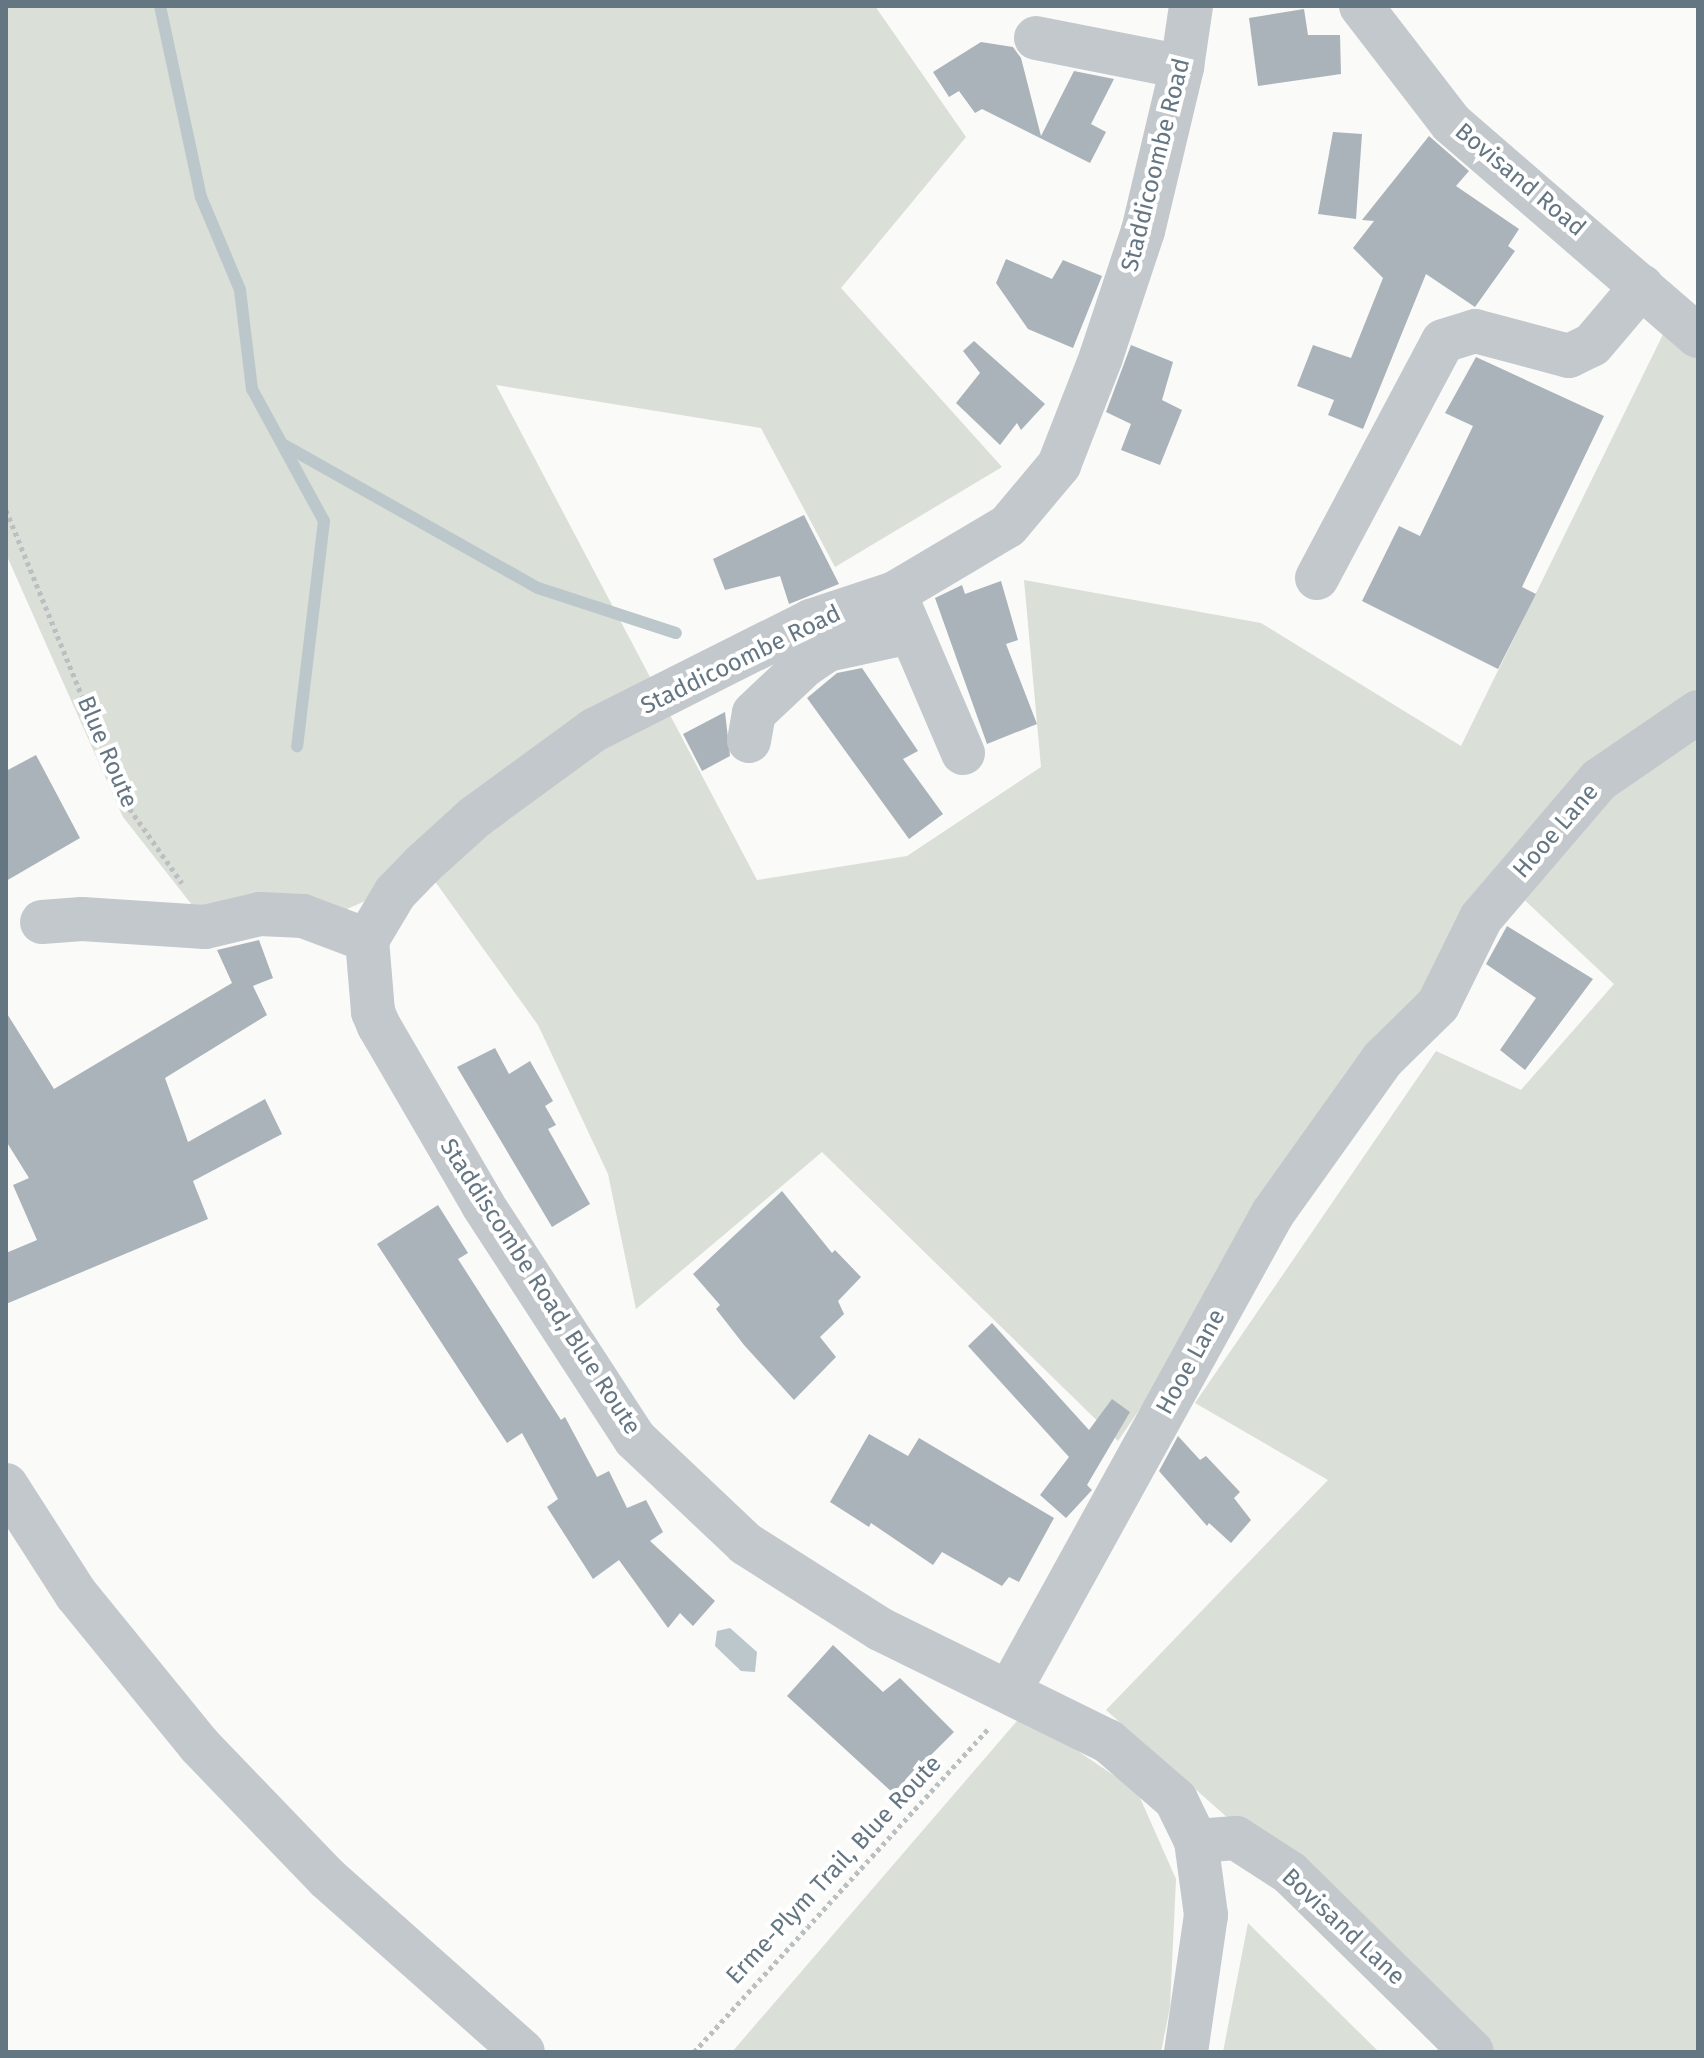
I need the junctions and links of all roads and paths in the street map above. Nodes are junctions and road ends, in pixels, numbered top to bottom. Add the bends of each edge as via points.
1 (1191, 6) edge
2 (1361, 6) edge
3 (1036, 38) dead end
4 (1182, 67) junction
5 (1642, 286) junction
6 (1698, 336) edge
7 (6, 510) edge
8 (1317, 578) dead end
9 (902, 612) junction
10 (1698, 712) edge
11 (749, 741) dead end
12 (963, 753) dead end
13 (42, 922) dead end
14 (221, 923) junction
15 (367, 940) junction
16 (6, 1485) edge
17 (1006, 1702) junction
18 (1196, 1841) junction
19 (523, 2052) edge
20 (694, 2052) edge
21 (1186, 2052) edge
22 (1472, 2052) edge

1 - 4 street, Staddicoombe Road
2 - 5 street, Bovisand Road via 1451,123
3 - 4 street
4 - 9 street, Staddicoombe Road via 1143,231 1059,465 1008,526
5 - 6 street, Bovisand Road
5 - 8 street via 1592,345 1569,356 1475,331 1443,341
7 - 14 path, Blue Route via 125,802 194,899
9 - 11 street via 805,665 754,713
9 - 12 street
9 - 15 street, Staddicoombe Road via 811,621 594,730 475,817 422,865 395,893
10 - 17 street, Hooe Lane via 1599,780 1481,918 1438,1005 1383,1059 1273,1213
13 - 14 street
14 - 15 street via 260,914 303,916
15 - 17 street, Staddiscombe Road, Blue Route via 373,1012 379,1026 491,1218 635,1439 746,1544
16 - 19 street via 76,1594 199,1745 327,1878
17 - 18 street via 1108,1741 1176,1800
17 - 20 path, Erme-Plym Trail, Blue Route
18 - 21 street via 1206,1915
18 - 22 street, Bovisand Lane via 1236,1838 1290,1873

